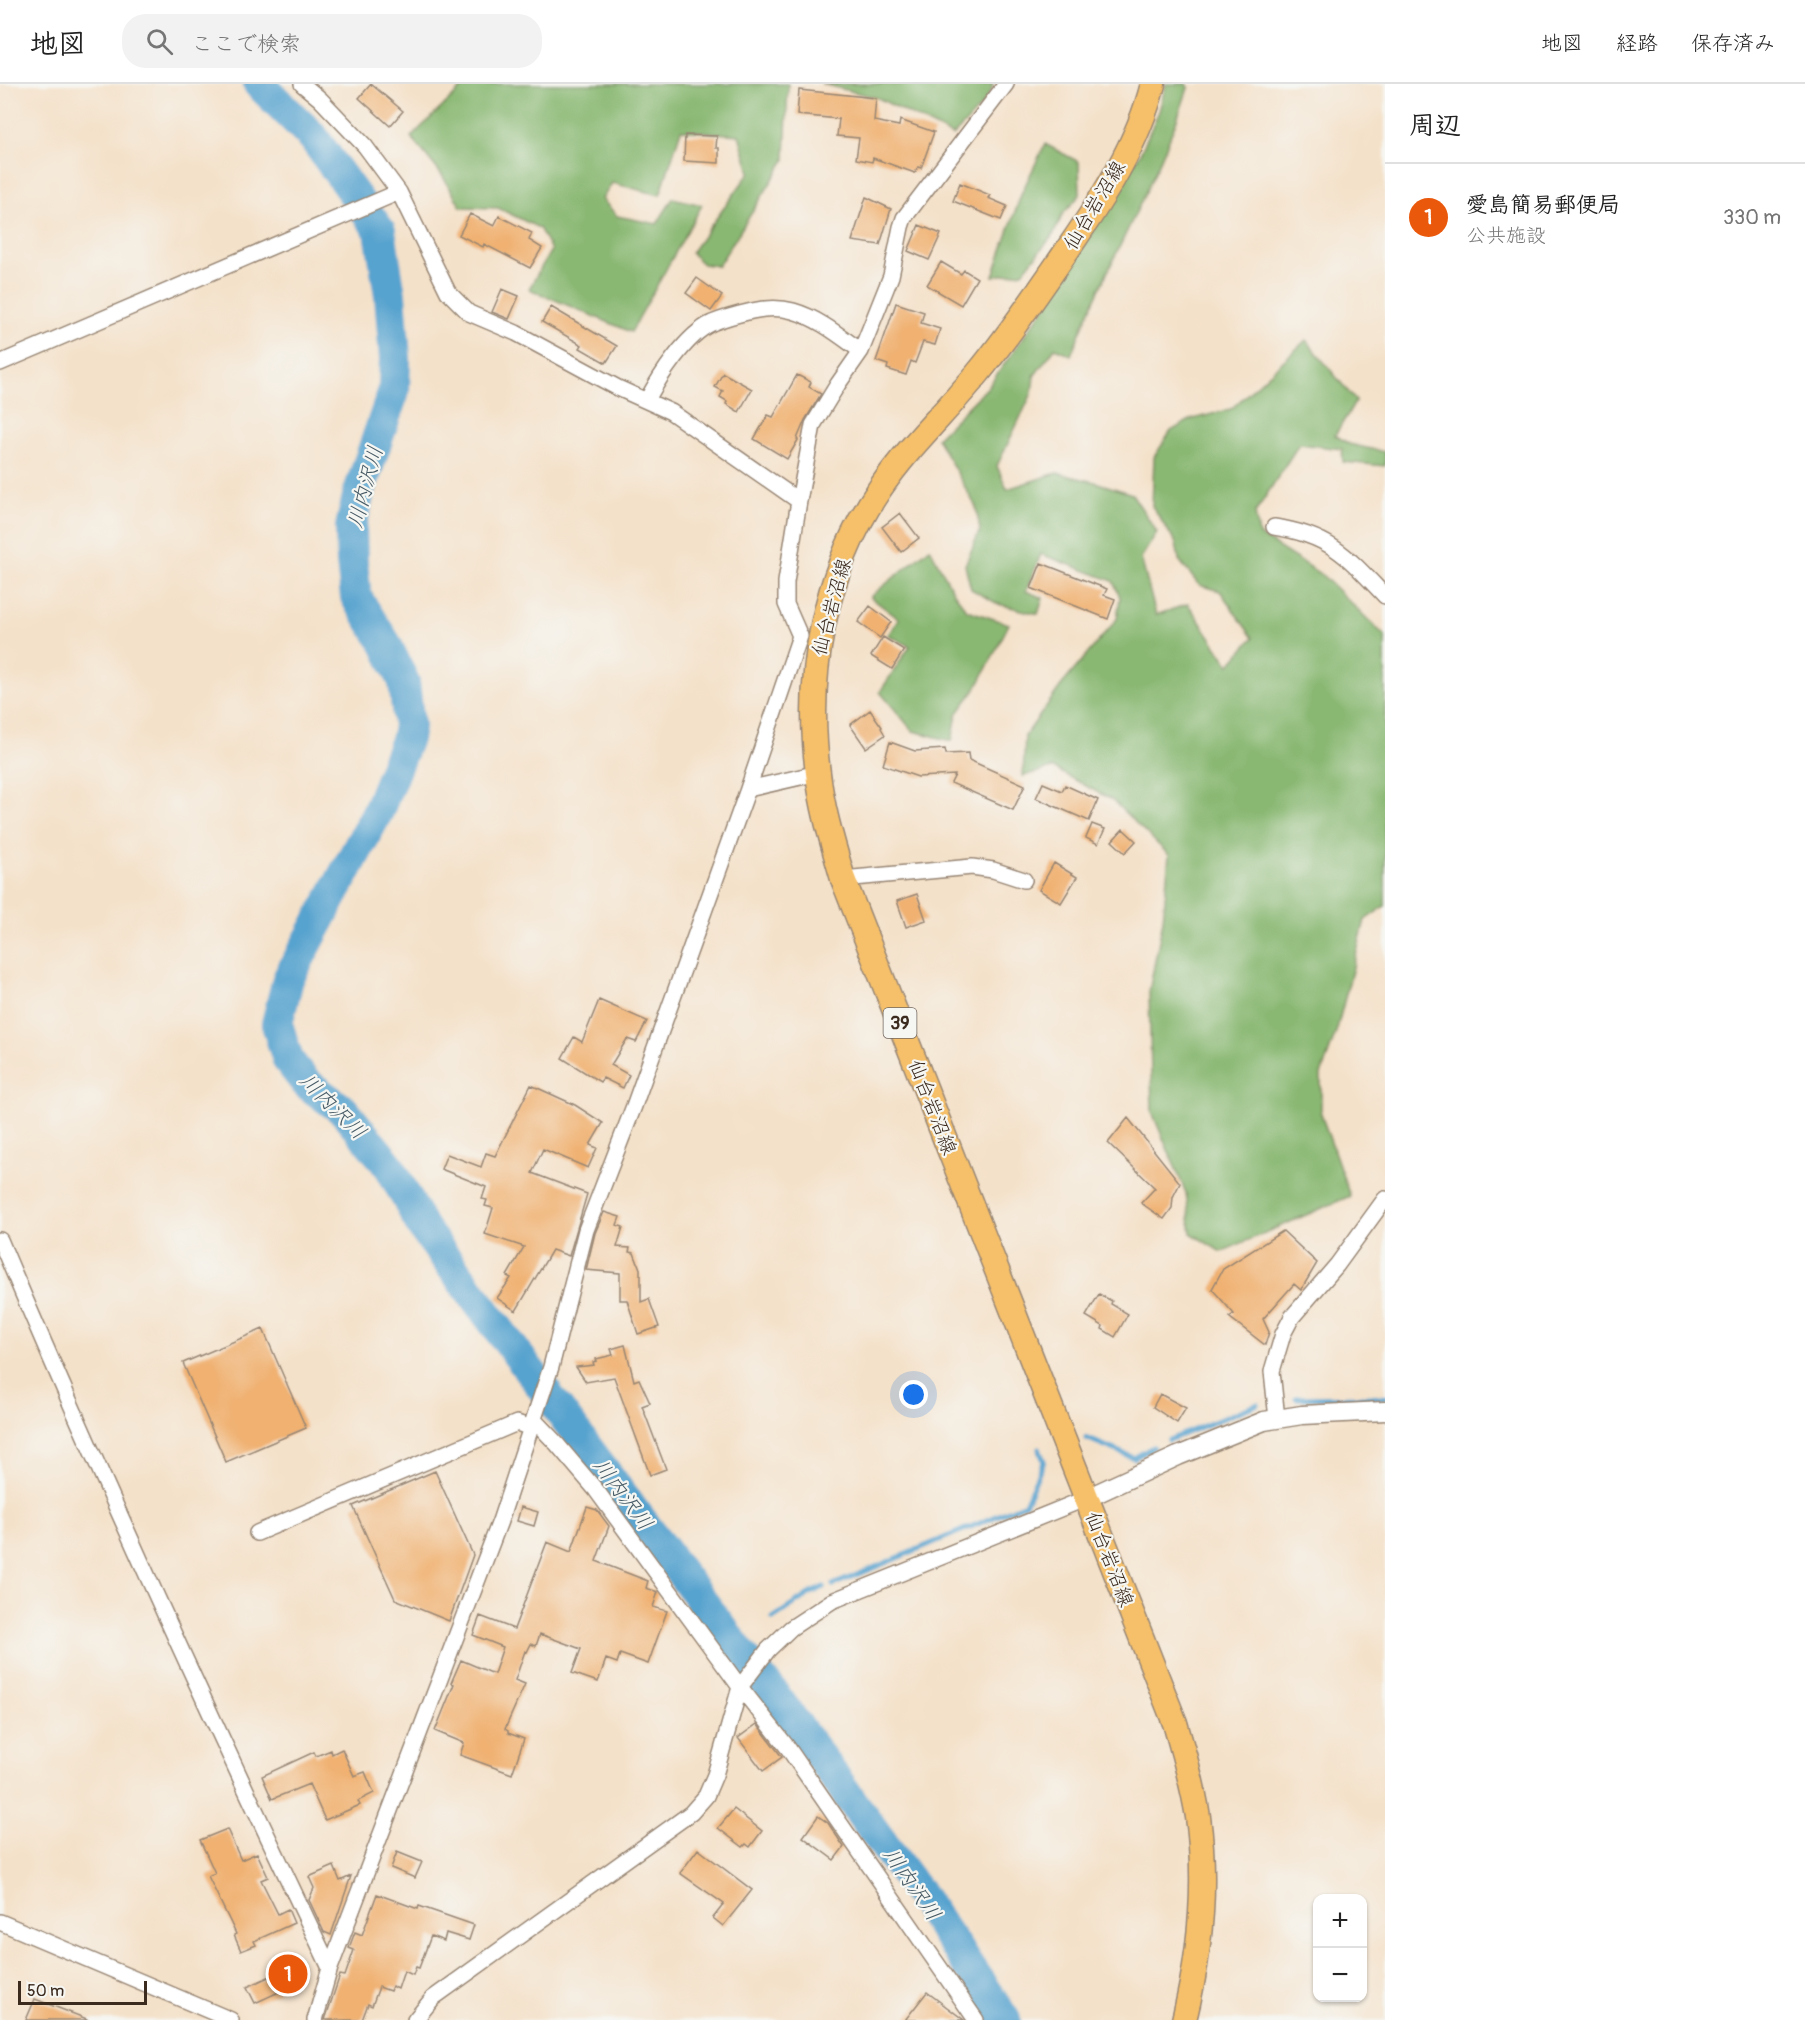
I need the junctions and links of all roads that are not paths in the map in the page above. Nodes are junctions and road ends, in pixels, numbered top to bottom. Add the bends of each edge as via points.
1 (302, 84) edge
2 (1006, 84) edge
3 (1153, 84) edge
4 (394, 194) junction
5 (861, 351) junction
6 (0, 363) edge
7 (647, 400) junction
8 (799, 501) junction
9 (1274, 527) dead end
10 (1385, 596) edge
11 (818, 773) junction
12 (748, 789) junction
13 (843, 879) junction
14 (1024, 880) dead end
15 (1385, 1199) edge
16 (0, 1240) edge
17 (1385, 1411) edge
18 (534, 1419) junction
19 (1277, 1419) junction
20 (1087, 1498) junction
21 (257, 1533) dead end
22 (742, 1684) junction
23 (0, 1922) edge
24 (330, 1968) junction
25 (231, 2020) edge
26 (315, 2020) edge
27 (415, 2020) edge
28 (976, 2020) edge
29 (1184, 2020) edge

1 - 4 street via 365,146
2 - 5 street via 904,218 891,276
3 - 11 main road, 仙台岩沼線 / 39 via 1125,156 1077,236 1019,322 910,448 856,528 838,572 817,653 813,702
4 - 6 street
4 - 7 street via 448,292 469,313
5 - 7 street via 822,324 794,311 771,307 710,324 666,368
5 - 8 street via 813,425
7 - 8 street via 699,430
8 - 12 street via 786,604 800,636
9 - 10 street via 1299,530 1336,547
11 - 12 street
11 - 13 main road, 仙台岩沼線 / 39
12 - 18 street via 586,1230
13 - 14 street via 972,867
13 - 20 main road, 仙台岩沼線 / 39
15 - 19 street via 1337,1265 1292,1317 1283,1334 1272,1371
16 - 24 street via 60,1383
17 - 19 street
18 - 21 street
18 - 22 street via 596,1490
18 - 24 street via 500,1521
19 - 20 street via 1178,1456
20 - 22 street via 832,1601 791,1628
20 - 29 main road, 仙台岩沼線 / 39 via 1175,1723 1198,1817 1198,1946
22 - 27 street via 715,1775 706,1796 691,1812 433,1998
22 - 28 street
23 - 25 street
24 - 26 street

